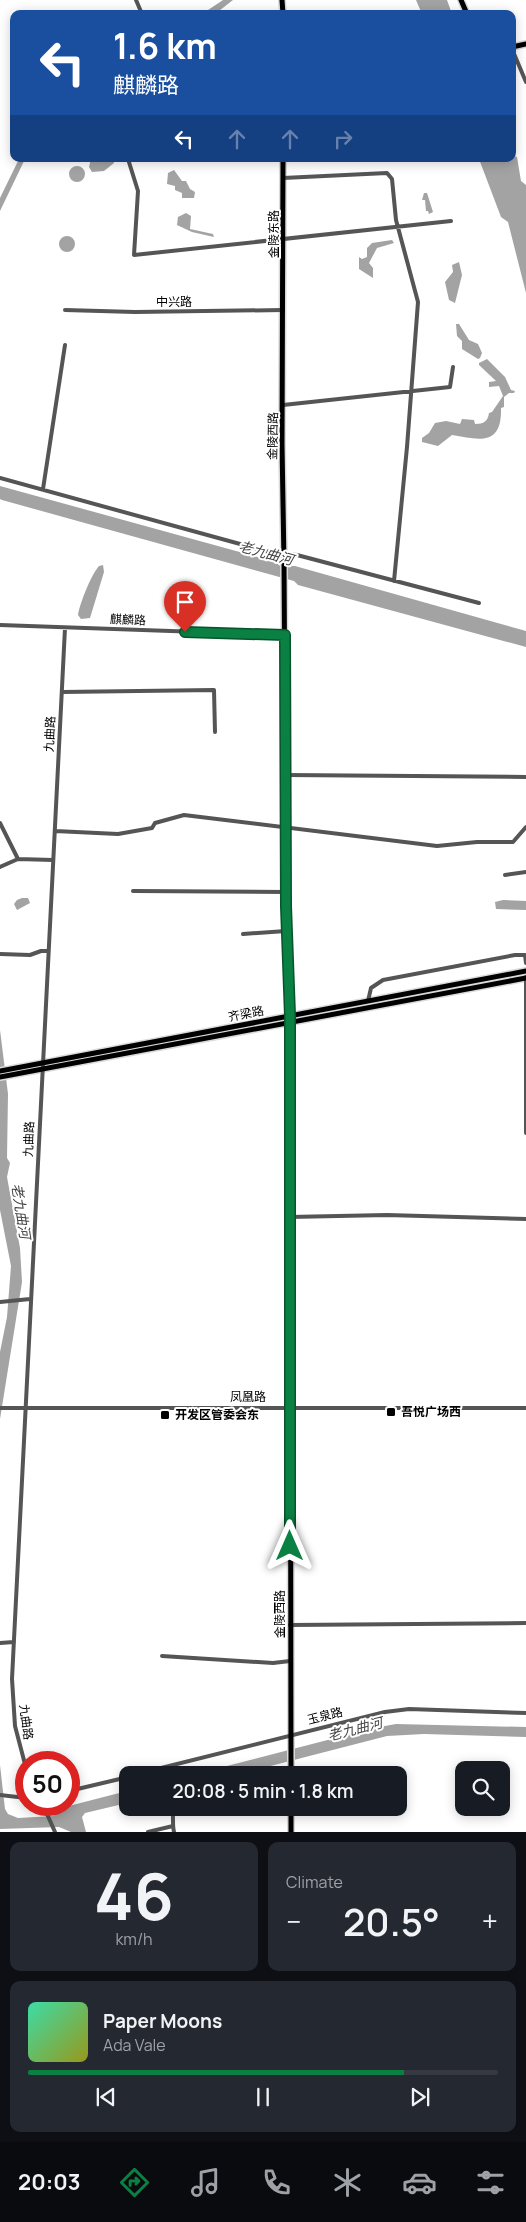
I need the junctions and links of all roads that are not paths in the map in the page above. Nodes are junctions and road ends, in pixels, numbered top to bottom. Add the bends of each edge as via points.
1 (516, 58) edge
2 (526, 82) edge
3 (129, 162) edge
4 (283, 162) edge
5 (283, 178) junction
6 (450, 221) dead end
7 (399, 226) junction
8 (284, 238) junction
9 (65, 310) dead end
10 (283, 310) junction
11 (65, 345) dead end
12 (453, 367) dead end
13 (412, 391) junction
14 (283, 405) junction
15 (0, 478) edge
16 (43, 489) junction
17 (284, 554) junction
18 (394, 581) junction
19 (479, 603) dead end
20 (0, 626) edge
21 (65, 628) junction
22 (285, 635) junction
23 (62, 692) junction
24 (215, 732) dead end
25 (286, 775) junction
26 (526, 776) edge
27 (0, 823) edge
28 (526, 827) edge
29 (286, 828) junction
30 (55, 831) junction
31 (18, 859) junction
32 (53, 860) junction
33 (0, 867) edge
34 (526, 872) edge
35 (505, 875) dead end
36 (133, 891) dead end
37 (286, 892) junction
38 (286, 931) junction
39 (242, 934) dead end
40 (48, 951) junction
41 (0, 954) edge
42 (526, 955) edge
43 (526, 963) edge
44 (526, 971) edge
45 (526, 978) edge
46 (368, 1004) junction
47 (290, 1016) junction
48 (289, 1023) junction
49 (42, 1063) junction
50 (42, 1069) junction
51 (0, 1071) edge
52 (0, 1077) edge
53 (526, 1133) edge
54 (289, 1216) junction
55 (526, 1219) edge
56 (30, 1300) junction
57 (0, 1302) edge
58 (25, 1407) junction
59 (289, 1407) junction
60 (2, 1408) edge
61 (526, 1408) edge
62 (526, 1623) edge
63 (290, 1625) junction
64 (14, 1642) junction
65 (1, 1643) edge
66 (162, 1656) dead end
67 (290, 1661) junction
68 (526, 1713) edge
69 (291, 1734) junction
70 (22, 1751) edge
71 (170, 1766) edge
72 (291, 1766) edge
73 (119, 1778) edge
74 (80, 1788) edge
75 (0, 1795) edge
76 (15, 1797) edge
77 (48, 1816) edge
78 (174, 1816) edge
79 (291, 1816) edge
80 (173, 1826) junction
81 (55, 1830) edge
82 (148, 1832) edge
83 (174, 1832) edge
84 (291, 1832) edge

1 - 2 street
3 - 8 street via 138,190 134,255
4 - 5 main road, 金陵东路
5 - 7 street via 387,174 392,179
5 - 8 main road, 金陵东路
6 - 7 street
7 - 8 street
7 - 13 street via 418,302
8 - 10 main road, 金陵东路
9 - 10 street, 中兴路
10 - 14 main road, 金陵西路
11 - 16 street
12 - 13 street via 450,387
13 - 14 street
13 - 18 street
14 - 17 main road, 金陵西路
15 - 16 street
16 - 17 street via 241,545
17 - 18 street
17 - 22 main road, 金陵西路
18 - 19 street
20 - 21 street, 麒麟路
21 - 22 street, 麒麟路
21 - 23 street, 九曲路
22 - 25 main road, 金陵西路
23 - 24 street via 214,690
23 - 30 street, 九曲路
25 - 26 street
25 - 29 main road, 金陵西路
27 - 31 street
28 - 29 street via 512,842 437,846
29 - 30 street via 184,815 155,823 152,828 118,834
29 - 37 main road, 金陵西路
30 - 32 street, 九曲路
31 - 32 street
31 - 33 street
32 - 40 street, 九曲路
34 - 35 street
36 - 37 street
37 - 38 main road, 金陵西路
38 - 39 street
38 - 47 main road, 金陵西路
40 - 41 street via 30,955
40 - 49 street, 九曲路
42 - 43 street
42 - 46 street via 383,980 371,988
44 - 46 main road, 齐梁路
45 - 46 main road, 齐梁路
45 - 53 street
46 - 47 main road, 齐梁路
46 - 48 main road, 齐梁路
47 - 48 main road, 金陵西路
47 - 49 main road, 齐梁路
48 - 50 main road, 齐梁路
48 - 54 main road, 金陵西路
49 - 50 street, 九曲路
49 - 51 main road, 齐梁路
50 - 52 main road, 齐梁路
50 - 56 street, 九曲路
54 - 55 street
54 - 59 main road, 金陵西路
56 - 57 street
56 - 58 street, 九曲路
58 - 59 street, 凤凰路
58 - 60 street, 凤凰路
58 - 64 street, 九曲路
59 - 61 street, 凤凰路
59 - 63 main road, 金陵西路
62 - 63 street
63 - 67 main road, 金陵西路
64 - 65 street
64 - 70 street, 九曲路 via 15,1726
66 - 67 street via 273,1663
67 - 69 main road, 金陵西路
68 - 69 street, 玉泉路 via 409,1709
69 - 71 street, 玉泉路
69 - 72 main road, 金陵西路
73 - 74 street
75 - 76 street
77 - 81 street
78 - 80 street
79 - 84 main road
80 - 82 street
80 - 83 street

